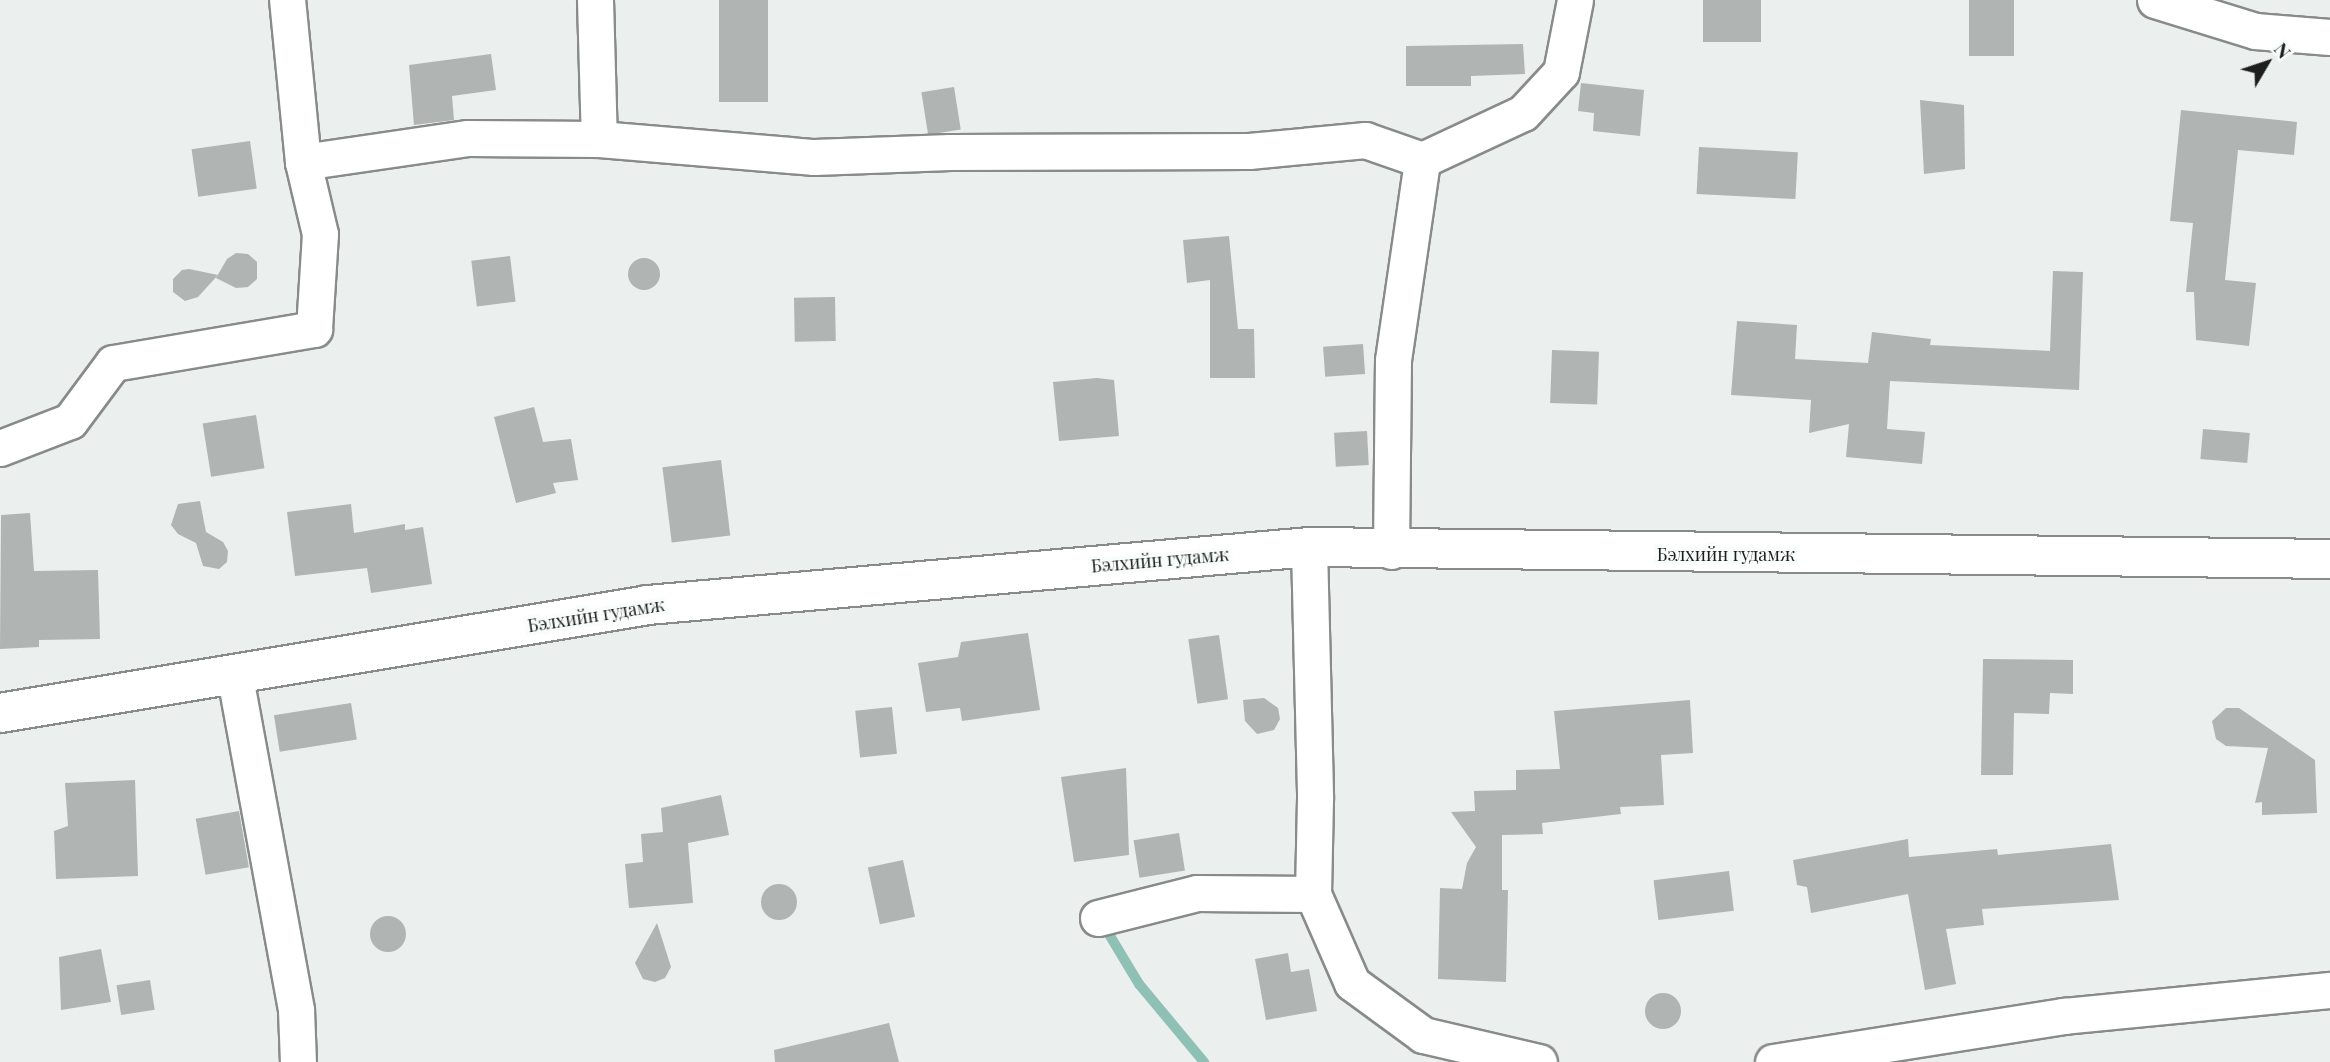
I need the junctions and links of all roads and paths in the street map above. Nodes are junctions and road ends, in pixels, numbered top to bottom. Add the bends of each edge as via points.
1 (287, 0) edge
2 (595, 0) edge
3 (1575, 0) edge
4 (2155, 0) edge
5 (2330, 37) edge
6 (599, 139) junction
7 (1422, 160) junction
8 (303, 162) junction
9 (0, 448) edge
10 (1308, 547) junction
11 (1391, 551) junction
12 (2330, 559) edge
13 (235, 677) junction
14 (0, 713) edge
15 (1313, 894) junction
16 (1098, 918) dead end
17 (2330, 990) edge
18 (1533, 1061) edge
19 (298, 1062) edge
20 (1773, 1062) edge

1 - 8 street
2 - 6 street
3 - 7 street via 1561,72 1522,113
4 - 5 street via 2255,31
6 - 7 street via 814,157 1249,152 1365,140
6 - 8 street via 467,138
7 - 11 street via 1393,360
8 - 9 street via 320,234 314,329 113,363 70,421
10 - 11 main road, Бэлхийн гудамж
10 - 13 main road, Бэлхийн гудамж via 648,605
10 - 15 street
11 - 12 main road, Бэлхийн гудамж
13 - 14 main road, Бэлхийн гудамж
13 - 19 street via 296,1010
15 - 16 street via 1198,893
15 - 18 street via 1352,983 1423,1035
17 - 20 street via 2064,1016

